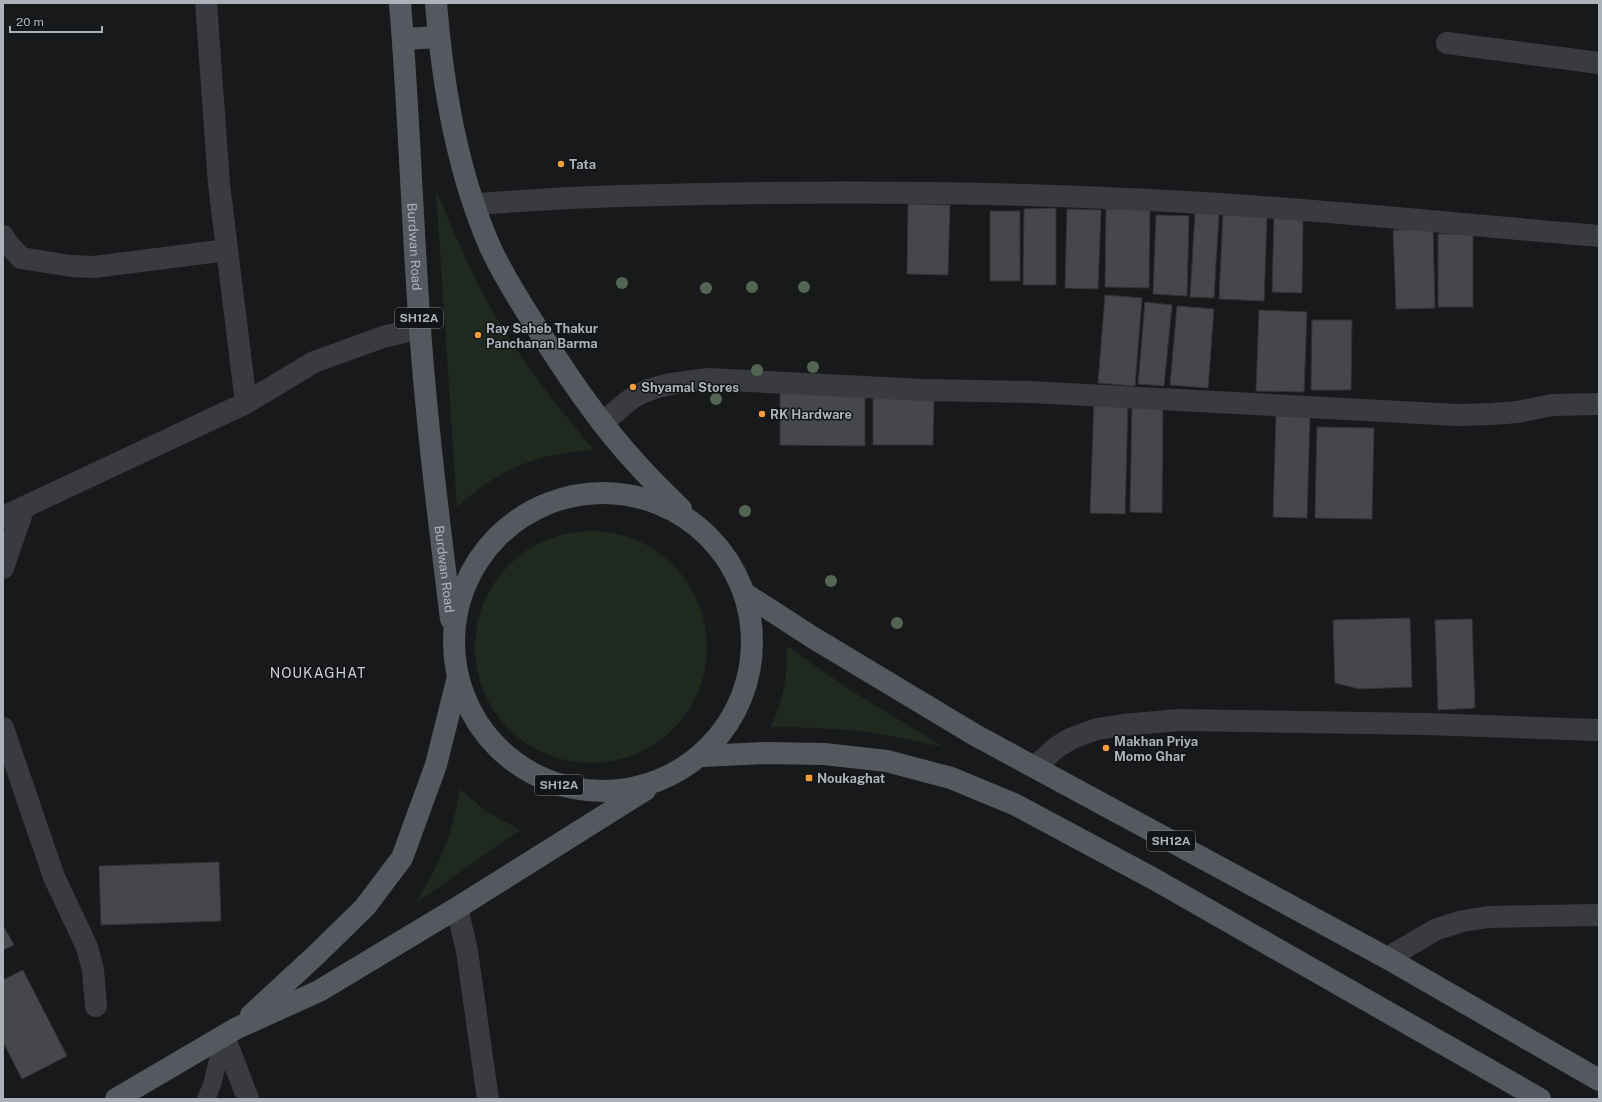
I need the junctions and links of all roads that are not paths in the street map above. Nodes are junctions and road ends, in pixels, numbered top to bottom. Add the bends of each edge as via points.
1 (206, 3) edge
2 (400, 3) edge
3 (436, 3) edge
4 (439, 37) junction
5 (403, 39) junction
6 (1447, 43) dead end
7 (1599, 63) edge
8 (474, 204) junction
9 (3, 236) edge
10 (1599, 236) edge
11 (227, 250) junction
12 (420, 328) junction
13 (246, 403) junction
14 (1599, 404) edge
15 (602, 423) junction
16 (24, 507) junction
17 (3, 517) edge
18 (693, 522) junction
19 (3, 568) edge
20 (747, 595) junction
21 (453, 632) junction
22 (457, 681) junction
23 (3, 728) edge
24 (1599, 730) edge
25 (702, 756) junction
26 (1035, 767) junction
27 (656, 783) junction
28 (457, 908) junction
29 (1599, 915) edge
30 (1387, 958) junction
31 (96, 1006) dead end
32 (230, 1032) junction
33 (1599, 1080) edge
34 (116, 1099) edge
35 (206, 1099) edge
36 (248, 1099) edge
37 (488, 1099) edge
38 (1540, 1099) edge

1 - 11 street via 219,184
2 - 5 main road, Burdwan Road / SH12A
3 - 4 main road, SH12A
4 - 5 main road
4 - 8 main road, SH12A via 453,129
5 - 12 main road, Burdwan Road / SH12A
6 - 7 street
8 - 10 street via 619,196 847,192 1030,196 1204,203
8 - 15 main road, SH12A via 492,250 524,307 563,369
9 - 11 street via 21,258 71,266 94,267
11 - 13 street
12 - 13 street via 383,337 314,362
12 - 21 main road, Burdwan Road / SH12A via 430,447
13 - 16 street
14 - 15 street via 1552,405 1518,412 1457,415 1031,392 923,390 709,379 647,390
15 - 18 main road, SH12A via 636,464
16 - 17 street
16 - 19 street
18 - 20 main road, SH12A via 726,555
18 - 21 main road, SH12A via 646,498 592,493 540,506 497,536 466,581
20 - 25 main road, SH12A via 754,653 738,709
20 - 26 main road, SH12A via 818,641 975,735
21 - 22 main road, SH12A
22 - 27 main road, SH12A via 478,726 513,762 557,785 607,792
22 - 32 main road via 436,765 402,858 365,907
23 - 31 street via 54,877 86,947 93,970
24 - 26 street via 1178,720 1097,729 1072,738 1057,747
25 - 27 main road, SH12A
25 - 38 main road, SH12A via 824,754 887,761 951,778 1014,804 1154,879
26 - 30 main road, SH12A
27 - 28 main road
28 - 32 main road via 319,991
28 - 37 street via 467,951
29 - 30 street via 1488,917 1463,921 1437,930
30 - 33 main road, SH12A
32 - 34 main road
32 - 35 lane
32 - 36 street

